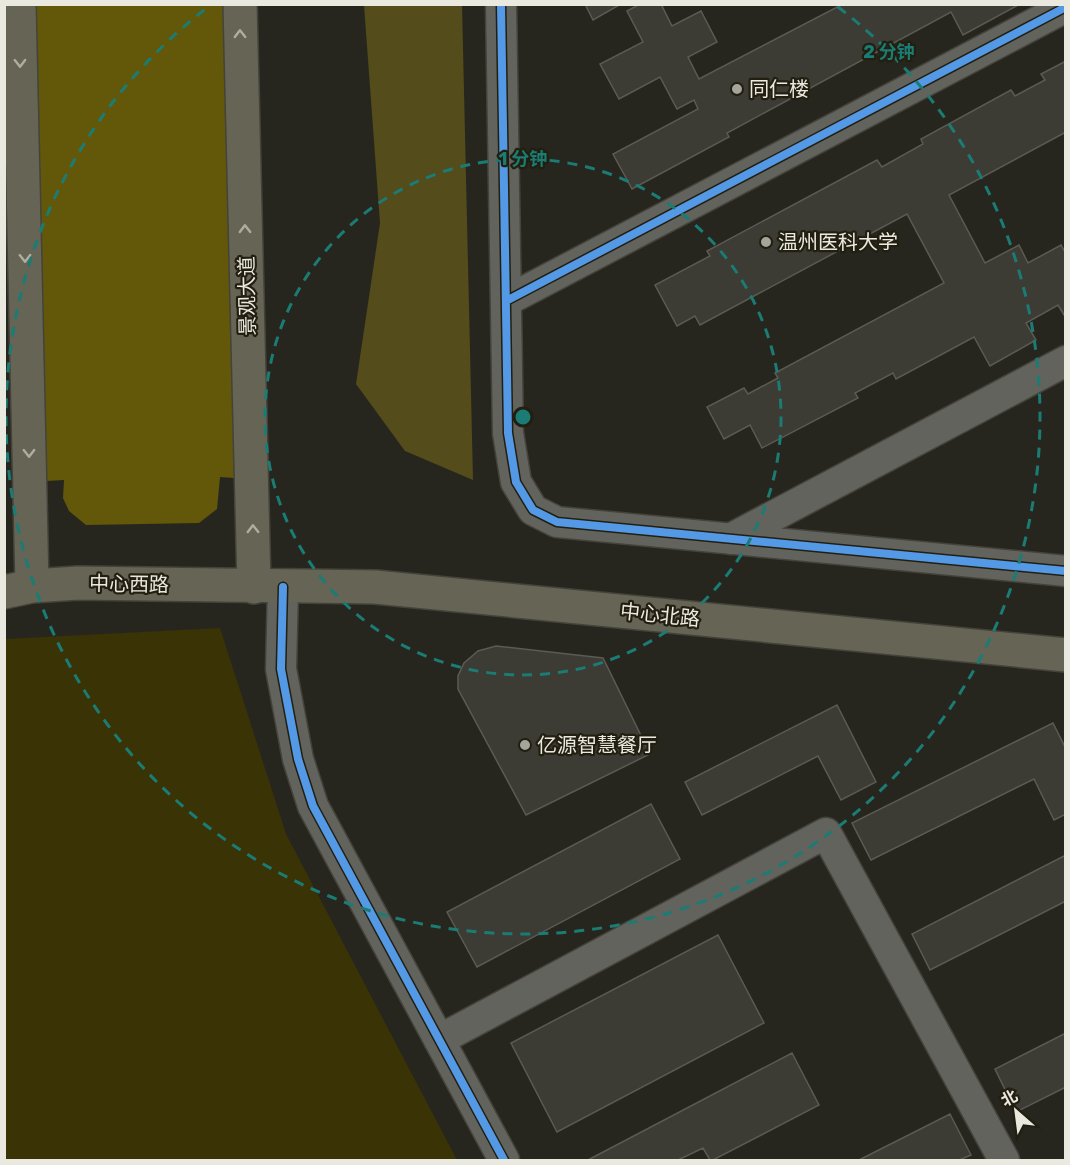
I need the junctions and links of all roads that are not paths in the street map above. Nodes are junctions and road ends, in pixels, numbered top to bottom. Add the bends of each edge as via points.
1 (19, 4) edge
2 (240, 4) edge
3 (501, 4) edge
4 (1065, 7) edge
5 (506, 301) junction
6 (1065, 362) edge
7 (730, 539) junction
8 (1065, 571) edge
9 (269, 587) junction
10 (18, 589) edge
11 (1065, 655) edge
12 (439, 1041) junction
13 (504, 1161) edge
14 (1004, 1161) edge

1 -> 10 main road
9 -> 2 main road, 景观大道
3 - 5 street
4 - 5 street
5 - 7 street via 508,434 516,482 533,510 557,522
6 - 7 street
7 - 8 street
9 - 10 main road, 中心西路 via 78,583
9 - 11 main road, 中心北路 via 375,587
9 - 12 street via 298,759 313,806
12 - 13 street
12 - 14 street via 826,833

